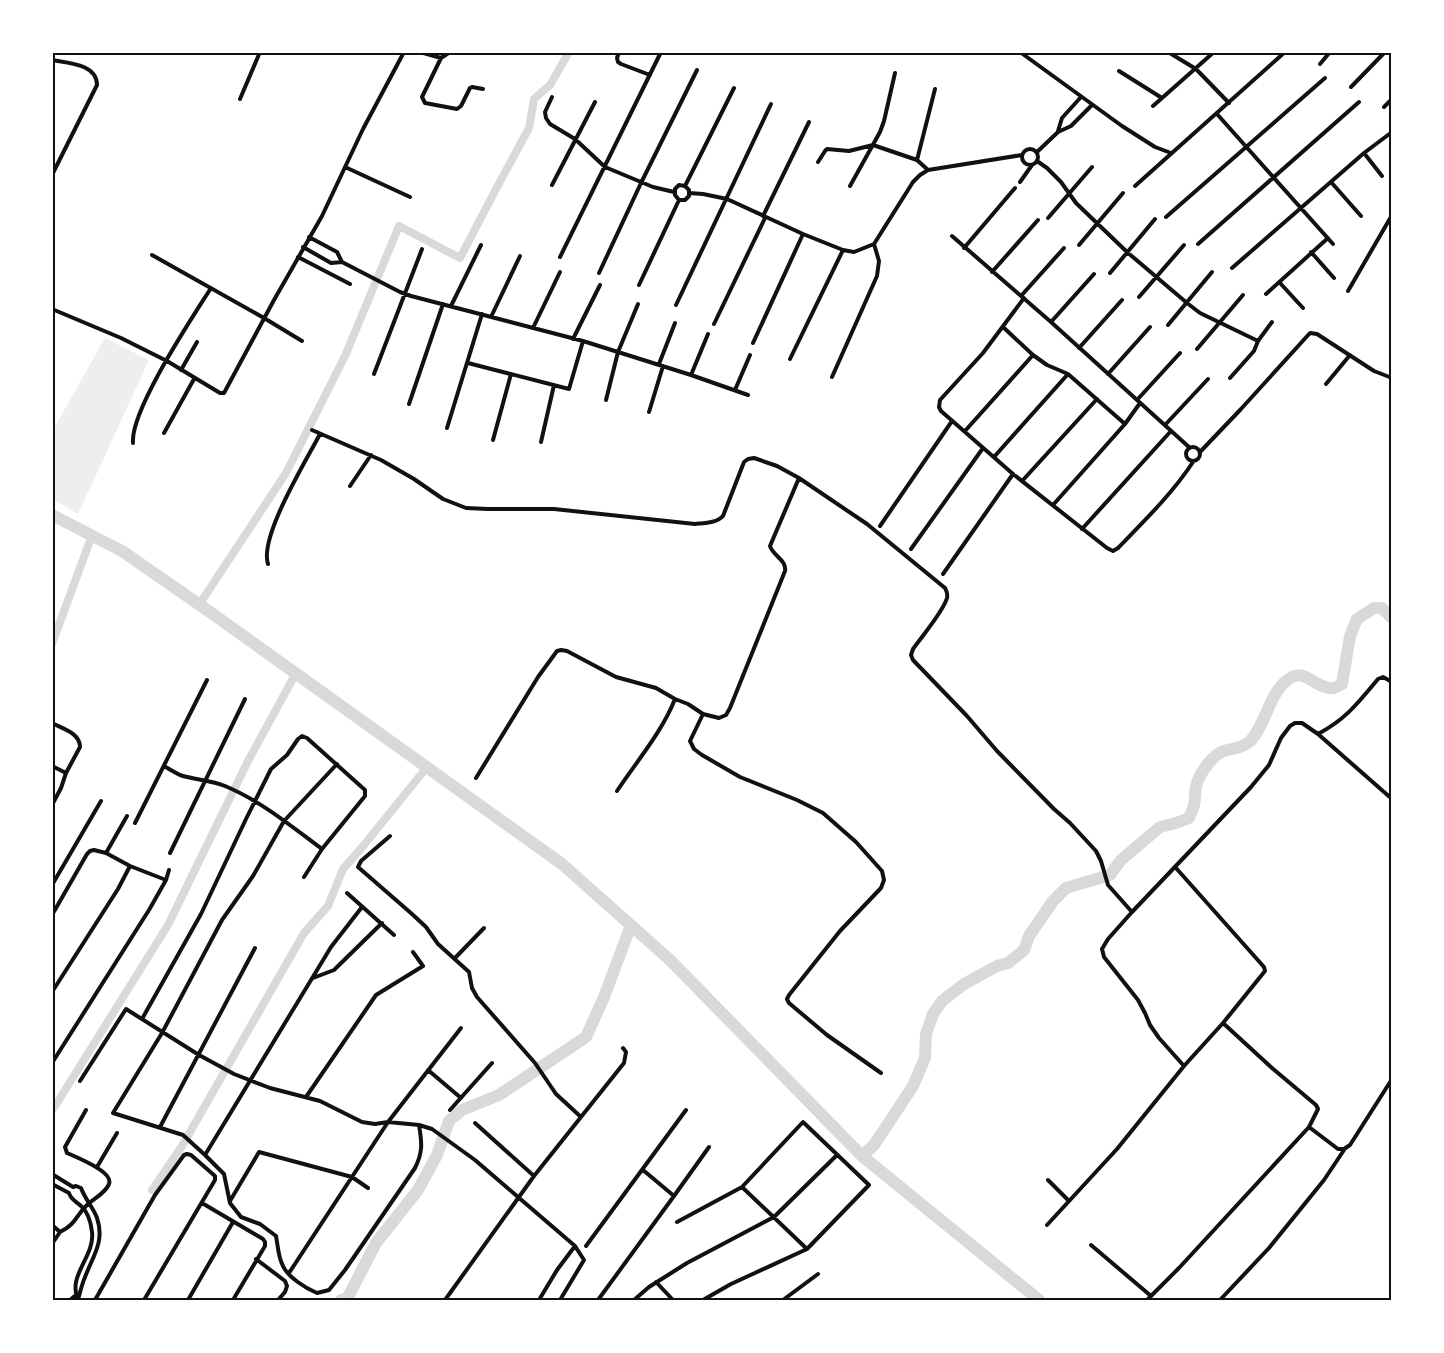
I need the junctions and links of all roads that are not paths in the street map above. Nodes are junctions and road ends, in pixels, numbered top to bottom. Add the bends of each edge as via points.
1 (260, 52) edge
2 (404, 52) edge
3 (420, 52) edge
4 (450, 52) edge
5 (619, 52) edge
6 (661, 52) edge
7 (1020, 52) edge
8 (1168, 52) edge
9 (1214, 52) edge
10 (1285, 52) edge
11 (1330, 52) edge
12 (1388, 53) edge
13 (441, 58) junction
14 (52, 60) edge
15 (1320, 64) dead end
16 (1196, 69) junction
17 (697, 70) dead end
18 (1119, 71) dead end
19 (895, 73) dead end
20 (650, 75) junction
21 (1325, 78) dead end
22 (1351, 87) dead end
23 (734, 88) dead end
24 (483, 89) dead end
25 (936, 89) dead end
26 (552, 97) dead end
27 (1081, 97) junction
28 (1162, 98) junction
29 (240, 99) dead end
30 (1392, 99) edge
31 (595, 102) dead end
32 (1359, 102) dead end
33 (1229, 103) junction
34 (771, 104) dead end
35 (1092, 105) junction
36 (1153, 106) dead end
37 (1384, 107) dead end
38 (1217, 114) junction
39 (809, 122) dead end
40 (1058, 132) junction
41 (1392, 132) edge
42 (575, 139) junction
43 (873, 145) junction
44 (1246, 147) junction
45 (1037, 152) junction
46 (1172, 153) junction
47 (1364, 153) junction
48 (1022, 155) junction
49 (917, 160) junction
50 (1037, 161) junction
51 (818, 162) dead end
52 (1032, 164) junction
53 (605, 166) junction
54 (345, 167) junction
55 (1092, 167) dead end
56 (928, 170) junction
57 (52, 175) edge
58 (1382, 176) dead end
59 (1273, 177) junction
60 (1020, 182) dead end
61 (1331, 182) junction
62 (641, 183) junction
63 (552, 185) dead end
64 (685, 186) junction
65 (850, 186) dead end
66 (1135, 186) dead end
67 (1015, 188) dead end
68 (674, 192) junction
69 (689, 193) junction
70 (1070, 193) junction
71 (1123, 194) dead end
72 (410, 198) dead end
73 (727, 199) junction
74 (679, 200) junction
75 (1301, 209) junction
76 (1392, 215) edge
77 (1361, 216) dead end
78 (764, 217) junction
79 (1166, 217) dead end
80 (1048, 218) dead end
81 (1155, 219) dead end
82 (1038, 220) dead end
83 (1098, 224) junction
84 (803, 234) junction
85 (952, 236) dead end
86 (309, 237) junction
87 (1328, 238) junction
88 (874, 244) junction
89 (1198, 244) dead end
90 (1333, 244) dead end
91 (481, 245) dead end
92 (1079, 245) dead end
93 (1184, 245) dead end
94 (303, 247) junction
95 (964, 248) junction
96 (1064, 248) dead end
97 (422, 249) dead end
98 (843, 250) junction
99 (1127, 252) junction
100 (1311, 252) junction
101 (152, 255) dead end
102 (520, 256) dead end
103 (298, 257) junction
104 (560, 257) dead end
105 (342, 262) junction
106 (1232, 268) dead end
107 (560, 272) dead end
108 (992, 272) junction
109 (1212, 272) dead end
110 (599, 273) dead end
111 (1110, 273) dead end
112 (1094, 274) dead end
113 (1156, 276) junction
114 (1334, 278) dead end
115 (1280, 283) junction
116 (350, 284) dead end
117 (600, 285) dead end
118 (639, 285) dead end
119 (211, 288) junction
120 (1348, 291) dead end
121 (404, 293) junction
122 (1243, 294) dead end
123 (1266, 294) dead end
124 (1022, 297) junction
125 (1139, 297) dead end
126 (1122, 300) dead end
127 (1187, 303) junction
128 (443, 304) junction
129 (638, 304) dead end
130 (676, 305) dead end
131 (451, 306) junction
132 (1303, 308) dead end
133 (52, 309) edge
134 (482, 314) junction
135 (491, 317) junction
136 (264, 318) junction
137 (1051, 322) junction
138 (1272, 322) dead end
139 (675, 323) dead end
140 (1221, 323) junction
141 (714, 324) dead end
142 (1168, 325) dead end
143 (1003, 327) junction
144 (1150, 327) dead end
145 (533, 328) junction
146 (708, 334) dead end
147 (573, 339) junction
148 (302, 341) dead end
149 (583, 341) junction
150 (1258, 341) junction
151 (197, 342) dead end
152 (753, 343) dead end
153 (1079, 348) junction
154 (1197, 349) dead end
155 (618, 352) junction
156 (1180, 353) dead end
157 (750, 355) dead end
158 (1033, 355) junction
159 (1350, 355) junction
160 (790, 359) dead end
161 (167, 361) junction
162 (468, 363) junction
163 (661, 365) junction
164 (181, 370) junction
165 (374, 374) dead end
166 (511, 374) junction
167 (1068, 374) junction
168 (1108, 374) junction
169 (691, 375) junction
170 (832, 377) dead end
171 (1230, 378) dead end
172 (1392, 378) edge
173 (194, 379) junction
174 (1208, 379) dead end
175 (1326, 384) dead end
176 (554, 385) junction
177 (735, 390) junction
178 (748, 394) dead end
179 (1097, 399) junction
180 (606, 400) dead end
181 (1139, 402) junction
182 (409, 404) dead end
183 (649, 412) dead end
184 (952, 421) junction
185 (1125, 424) junction
186 (1165, 425) junction
187 (447, 428) dead end
188 (312, 430) dead end
189 (1171, 430) junction
190 (965, 431) junction
191 (164, 433) dead end
192 (321, 433) junction
193 (493, 440) dead end
194 (542, 442) dead end
195 (133, 443) dead end
196 (982, 448) junction
197 (1190, 448) junction
198 (1200, 452) junction
199 (371, 455) junction
200 (994, 457) junction
201 (1193, 462) junction
202 (1013, 474) junction
203 (798, 478) junction
204 (1023, 481) junction
205 (350, 486) dead end
206 (1053, 505) junction
207 (880, 526) dead end
208 (1082, 529) junction
209 (911, 549) dead end
210 (268, 564) dead end
211 (944, 574) dead end
212 (207, 680) dead end
213 (1392, 682) edge
214 (245, 699) dead end
215 (675, 699) junction
216 (702, 714) junction
217 (52, 723) edge
218 (1318, 734) junction
219 (337, 764) junction
220 (52, 766) edge
221 (164, 766) junction
222 (66, 773) junction
223 (476, 778) dead end
224 (205, 780) junction
225 (617, 791) dead end
226 (1392, 799) edge
227 (101, 801) dead end
228 (255, 801) junction
229 (52, 805) edge
230 (126, 816) dead end
231 (284, 821) junction
232 (135, 824) dead end
233 (390, 836) dead end
234 (322, 849) junction
235 (106, 853) junction
236 (170, 853) dead end
237 (130, 866) junction
238 (1176, 868) junction
239 (169, 870) dead end
240 (304, 877) dead end
241 (166, 879) junction
242 (52, 885) edge
243 (347, 893) dead end
244 (362, 907) junction
245 (1132, 912) junction
246 (52, 915) edge
247 (381, 924) junction
248 (484, 928) dead end
249 (394, 934) dead end
250 (255, 948) dead end
251 (414, 952) dead end
252 (455, 958) junction
253 (312, 978) junction
254 (52, 992) edge
255 (142, 1019) junction
256 (1223, 1023) junction
257 (461, 1028) dead end
258 (162, 1033) junction
259 (623, 1048) dead end
260 (52, 1051) edge
261 (58, 1054) junction
262 (199, 1055) junction
263 (52, 1063) edge
264 (492, 1063) dead end
265 (1184, 1066) junction
266 (428, 1070) junction
267 (881, 1072) dead end
268 (1392, 1079) edge
269 (249, 1080) junction
270 (80, 1081) dead end
271 (306, 1097) junction
272 (461, 1098) junction
273 (86, 1110) dead end
274 (450, 1110) dead end
275 (686, 1110) dead end
276 (581, 1117) junction
277 (388, 1122) junction
278 (475, 1123) dead end
279 (419, 1125) junction
280 (160, 1127) junction
281 (1309, 1128) junction
282 (117, 1133) dead end
283 (709, 1147) dead end
284 (1344, 1149) junction
285 (205, 1155) junction
286 (837, 1155) junction
287 (97, 1167) junction
288 (643, 1170) junction
289 (52, 1174) edge
290 (534, 1176) junction
291 (352, 1177) junction
292 (1048, 1180) dead end
293 (52, 1184) edge
294 (73, 1187) junction
295 (742, 1187) junction
296 (368, 1188) dead end
297 (69, 1193) junction
298 (83, 1194) junction
299 (674, 1196) junction
300 (519, 1197) junction
301 (75, 1200) junction
302 (1069, 1201) junction
303 (90, 1203) junction
304 (202, 1203) junction
305 (230, 1203) junction
306 (84, 1208) junction
307 (774, 1217) junction
308 (233, 1222) junction
309 (676, 1222) dead end
310 (52, 1225) edge
311 (1047, 1225) dead end
312 (60, 1232) junction
313 (52, 1244) edge
314 (1091, 1245) dead end
315 (575, 1246) junction
316 (586, 1246) dead end
317 (807, 1249) junction
318 (256, 1259) junction
319 (289, 1273) junction
320 (818, 1275) dead end
321 (656, 1282) junction
322 (81, 1290) junction
323 (76, 1295) junction
324 (1151, 1296) junction
325 (70, 1300) edge
326 (79, 1300) edge
327 (95, 1300) edge
328 (144, 1300) edge
329 (188, 1300) edge
330 (233, 1300) edge
331 (278, 1300) edge
332 (445, 1300) edge
333 (539, 1300) edge
334 (560, 1300) edge
335 (598, 1300) edge
336 (634, 1300) edge
337 (673, 1300) edge
338 (703, 1300) edge
339 (783, 1300) edge
340 (1147, 1300) edge
341 (1220, 1300) edge

1 - 29 street
2 - 54 street
3 - 13 street
4 - 13 street
5 - 20 street via 618,62
6 - 20 street
7 - 27 street
8 - 16 street
9 - 16 street
10 - 33 street
11 - 15 street
12 - 22 street
13 - 24 street via 422,97 425,103 457,109 470,88
14 - 57 street via 88,69 97,85
16 - 28 street
16 - 33 street
17 - 62 street
18 - 28 street
19 - 43 street via 884,122
20 - 53 street
21 - 44 street
23 - 64 street
25 - 49 street
26 - 42 street via 546,118
27 - 35 street
27 - 40 street via 1062,118
28 - 36 street
30 - 37 street
31 - 42 street
32 - 59 street
33 - 38 street
34 - 73 street
35 - 40 street via 1071,126
35 - 46 street via 1155,147
38 - 44 street
38 - 46 street
39 - 78 street
40 - 45 street
41 - 47 street
42 - 53 street
42 - 63 street
43 - 49 street
43 - 51 street via 849,152 827,149
43 - 65 street
44 - 59 street
44 - 79 street
45 - 48 street via 1031,148
45 - 50 street
46 - 66 street
47 - 58 street
47 - 61 street
48 - 52 street via 1026,164
48 - 56 street
49 - 56 street
50 - 52 street
50 - 70 street
52 - 60 street
53 - 62 street
53 - 104 street
54 - 72 street
54 - 86 street
55 - 70 street
56 - 88 street via 913,182
59 - 75 street
59 - 89 street
61 - 75 street
61 - 77 street
62 - 68 street
62 - 110 street
64 - 68 street via 676,187
64 - 69 street
67 - 95 street
68 - 74 street
69 - 73 street
69 - 74 street via 685,200
70 - 80 street
70 - 83 street
71 - 83 street
73 - 78 street
73 - 130 street
74 - 118 street
75 - 87 street
75 - 106 street
76 - 120 street
78 - 84 street
78 - 141 street
81 - 99 street
82 - 108 street
83 - 92 street
83 - 99 street
84 - 98 street
84 - 152 street
85 - 95 street
86 - 94 street
86 - 105 street via 337,252
87 - 90 street
87 - 100 street
88 - 98 street via 854,252
88 - 170 street via 879,261 877,276
91 - 131 street
93 - 113 street
94 - 103 street
94 - 105 street via 331,262
95 - 108 street
96 - 124 street
97 - 121 street
98 - 160 street
99 - 111 street
99 - 113 street
100 - 114 street
100 - 115 street
101 - 119 street
102 - 135 street
103 - 116 street
103 - 136 street
105 - 121 street
107 - 145 street
108 - 124 street
109 - 127 street
112 - 137 street
113 - 125 street
113 - 127 street
115 - 123 street
115 - 132 street
117 - 147 street
119 - 136 street
119 - 161 street
121 - 128 street
121 - 165 street
122 - 140 street
124 - 137 street
124 - 143 street
126 - 153 street
127 - 140 street
127 - 142 street
128 - 131 street
128 - 182 street
129 - 155 street
131 - 134 street
133 - 161 street
134 - 135 street
134 - 162 street
135 - 145 street
136 - 148 street
136 - 173 street via 224,393
137 - 153 street
138 - 150 street
139 - 163 street
140 - 150 street
140 - 154 street
143 - 158 street
143 - 184 street via 940,400 940,411
144 - 168 street
145 - 147 street
146 - 169 street
147 - 149 street
149 - 155 street
149 - 176 street via 569,388
150 - 171 street
151 - 164 street
153 - 168 street
155 - 163 street
155 - 180 street
156 - 181 street
157 - 177 street
158 - 167 street
158 - 190 street
159 - 172 street
159 - 175 street
159 - 198 street via 1310,333
161 - 164 street
161 - 195 street via 138,418
162 - 166 street
162 - 187 street
163 - 169 street
163 - 183 street
164 - 173 street
166 - 176 street
166 - 193 street
167 - 179 street
167 - 200 street
168 - 181 street
169 - 177 street
173 - 191 street
174 - 186 street
176 - 194 street
177 - 178 street
179 - 185 street
179 - 204 street
181 - 185 street
181 - 186 street
184 - 190 street
184 - 207 street
185 - 206 street
186 - 189 street
188 - 192 street
189 - 197 street
189 - 208 street
190 - 196 street
192 - 199 street
192 - 210 street via 276,519 267,549
196 - 200 street
196 - 209 street
197 - 198 street
197 - 201 street via 1186,457
198 - 201 street
199 - 203 street via 443,499 466,508 554,509 695,524 720,520 748,459 777,466
199 - 205 street
200 - 202 street
201 - 208 street via 1118,548 1107,548
202 - 204 street
202 - 211 street
203 - 216 street via 770,546 786,567 730,708 719,718
203 - 245 street via 867,524 945,588 947,597 913,649 913,660 1096,851 1108,885
204 - 206 street
206 - 208 street
212 - 221 street
213 - 218 street via 1383,677 1378,679 1349,713
214 - 224 street
215 - 216 street
215 - 223 street via 656,688 616,677 567,651 557,651
215 - 225 street via 654,738
216 - 267 street via 690,741 694,749 740,777 823,813 882,871 881,888 828,945 788,999 827,1035
217 - 222 street via 77,736 80,742
218 - 226 street
218 - 238 street via 1302,723 1290,726 1261,775
219 - 228 street via 302,736 271,769
219 - 231 street
219 - 234 street via 365,790 365,796
220 - 222 street
221 - 224 street via 177,774
221 - 232 street
222 - 229 street
224 - 228 street
224 - 236 street
227 - 242 street
228 - 231 street
228 - 255 street via 201,914
230 - 235 street
231 - 234 street
231 - 258 street via 222,920
233 - 252 street via 358,867
234 - 240 street
235 - 237 street
235 - 246 street via 94,850 87,854
237 - 241 street
237 - 254 street
238 - 245 street
238 - 256 street via 1265,970
239 - 241 street
241 - 261 street
243 - 244 street
244 - 247 street
244 - 253 street
245 - 265 street via 1108,939 1102,949 1104,957 1138,1000 1159,1038
247 - 249 street
247 - 253 street via 334,970
248 - 252 street
250 - 262 street
251 - 271 street via 423,966 376,995
252 - 276 street via 469,972 477,997 535,1063 556,1094
253 - 269 street
255 - 258 street
255 - 270 street via 126,1009
256 - 265 street
256 - 281 street via 1316,1105 1318,1109
257 - 266 street
258 - 262 street
258 - 280 street via 113,1113
259 - 276 street via 624,1062
260 - 261 street
261 - 263 street
262 - 269 street
262 - 280 street
264 - 272 street
265 - 302 street
266 - 272 street
266 - 277 street
268 - 284 street
269 - 271 street
269 - 285 street
271 - 277 street via 362,1122
272 - 274 street
273 - 287 street via 65,1150
275 - 288 street
276 - 290 street
277 - 279 street
277 - 291 street
278 - 290 street
279 - 300 street via 475,1160
279 - 319 street via 421,1156 415,1168 329,1290 317,1293
280 - 285 street via 183,1135
281 - 284 street via 1336,1148
281 - 324 street
282 - 287 street
283 - 299 street
284 - 341 street via 1269,1248
285 - 305 street via 224,1174
286 - 295 street via 803,1122
286 - 307 street
286 - 317 street via 869,1185
287 - 303 street via 111,1181
288 - 299 street
288 - 316 street
289 - 294 street
290 - 300 street
291 - 296 street
291 - 305 street via 259,1152
291 - 319 street
292 - 302 street
293 - 297 street
294 - 297 street
294 - 298 street via 81,1188
295 - 307 street
295 - 309 street
297 - 301 street
298 - 301 street
298 - 303 street
299 - 335 street
300 - 315 street
300 - 332 street
301 - 306 street
302 - 311 street
303 - 306 street
303 - 322 street via 100,1234 98,1250
304 - 308 street
304 - 327 street via 215,1176 191,1155 184,1155 155,1195
304 - 328 street
305 - 319 street via 241,1216 276,1236 279,1256
306 - 312 street via 70,1227
306 - 323 street via 93,1234 91,1248 77,1277
307 - 317 street
307 - 321 street
308 - 318 street via 265,1242
308 - 329 street
310 - 312 street
312 - 313 street
314 - 324 street
315 - 333 street
315 - 334 street via 584,1260
317 - 338 street
318 - 330 street
318 - 331 street via 285,1281 285,1292
320 - 339 street
321 - 336 street
321 - 337 street
322 - 323 street
322 - 326 street
323 - 325 street
323 - 326 street
324 - 340 street

